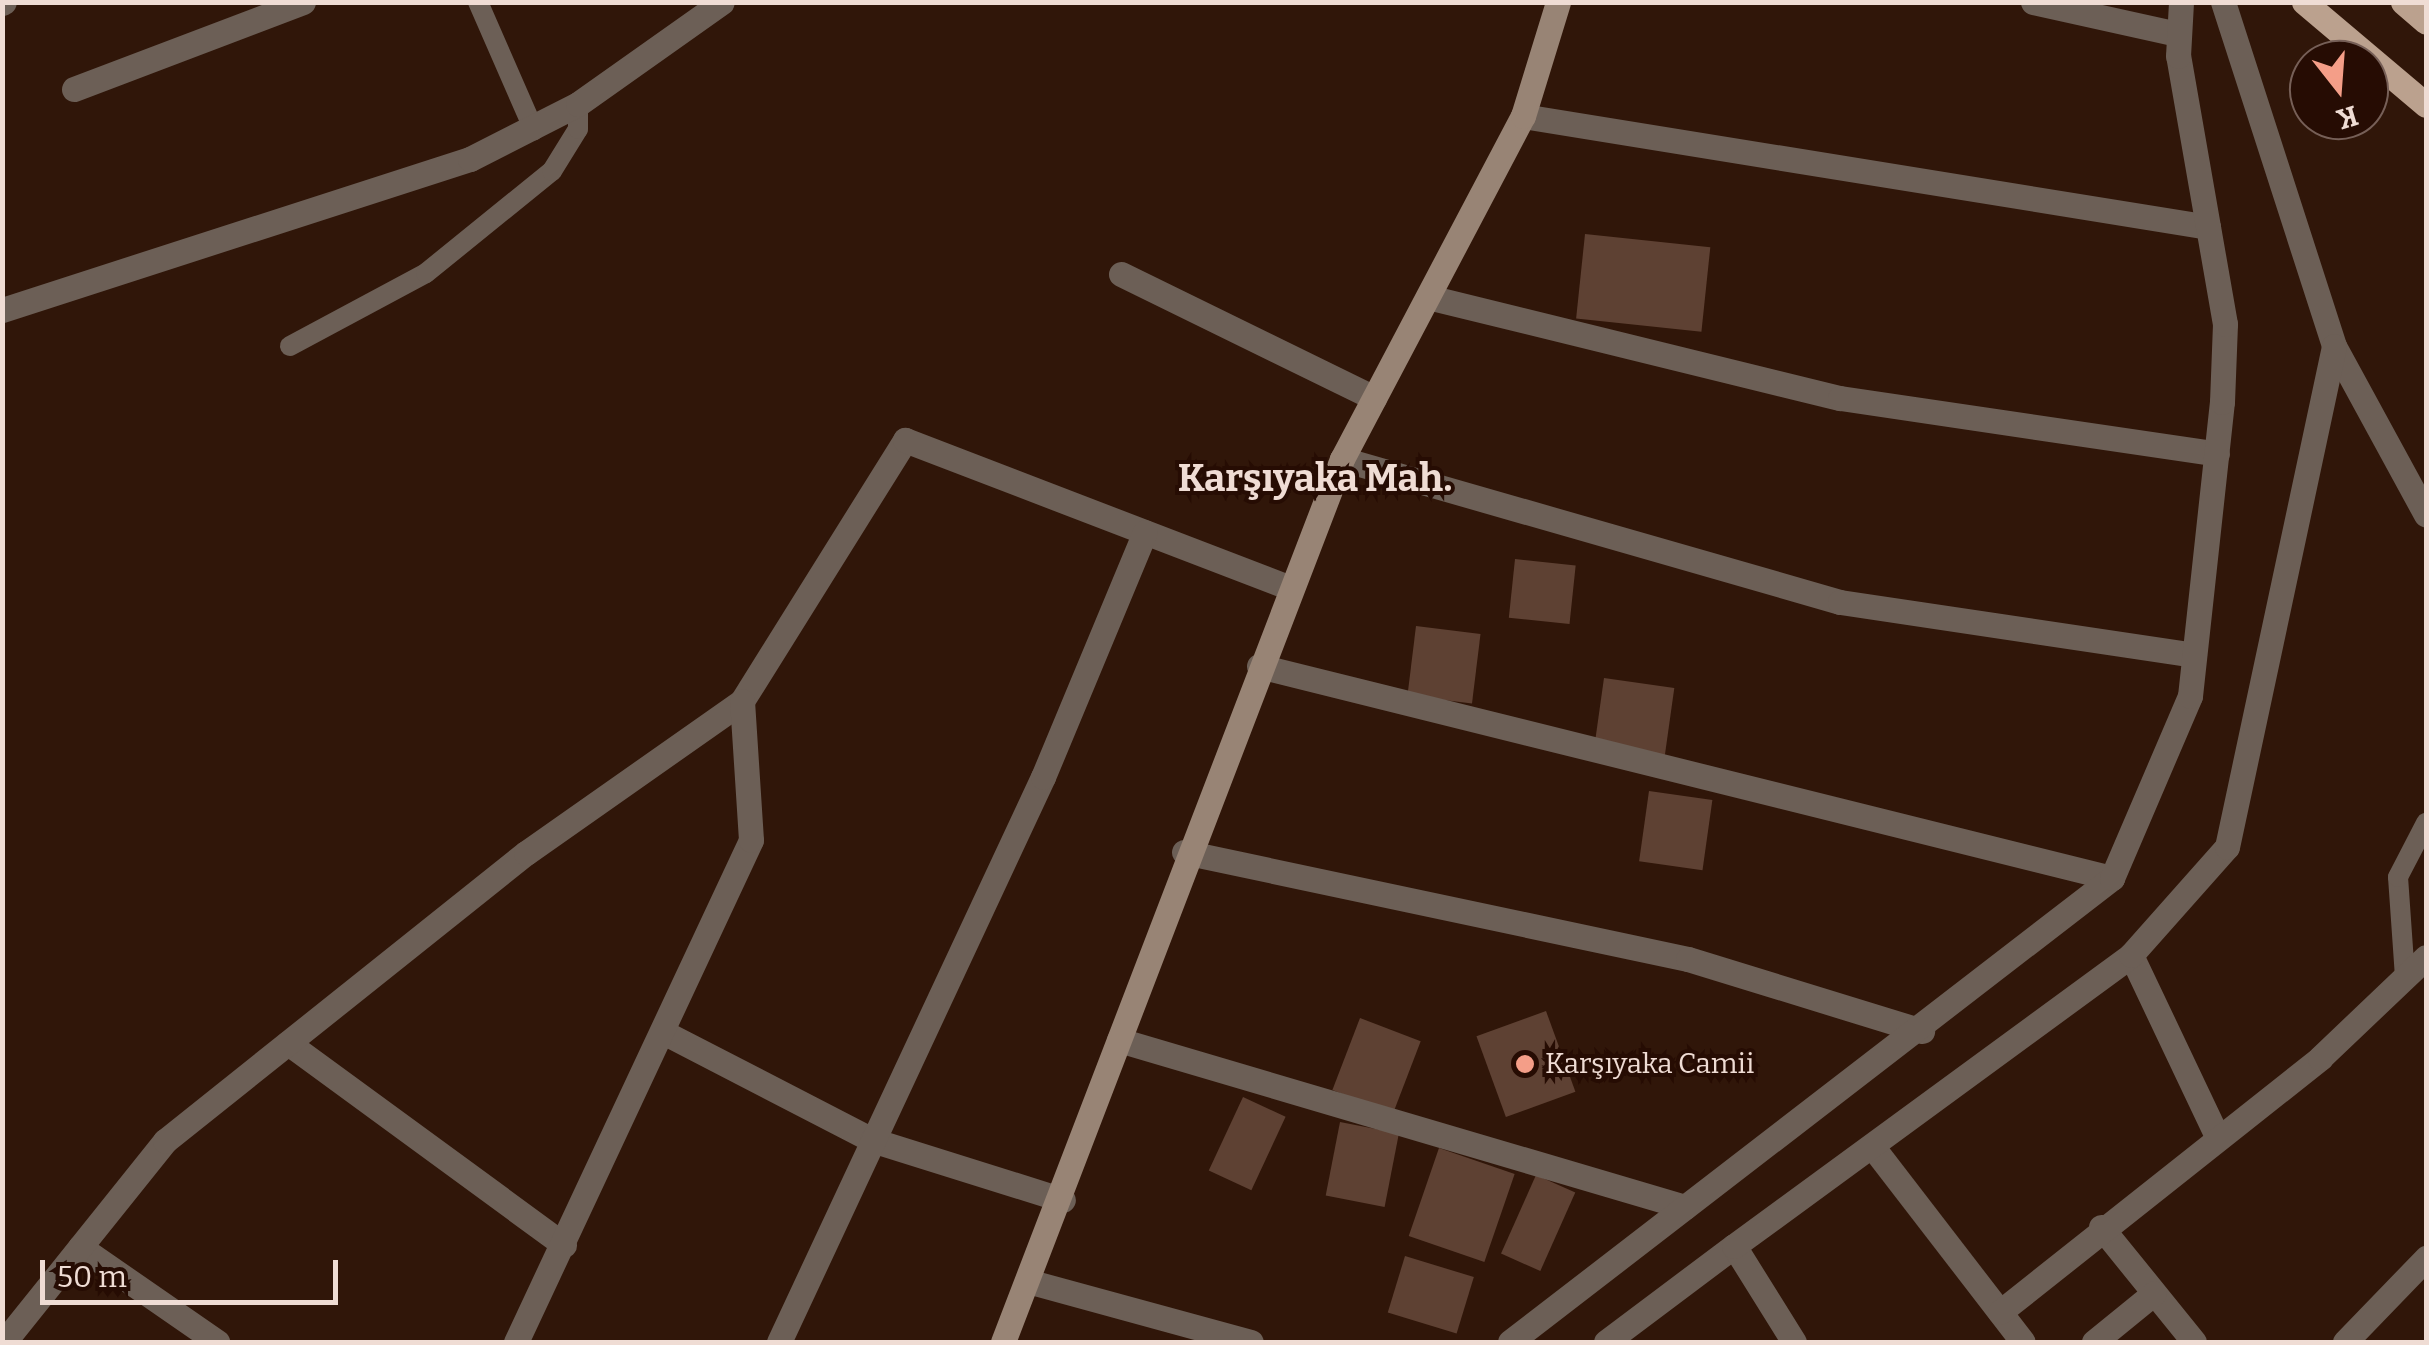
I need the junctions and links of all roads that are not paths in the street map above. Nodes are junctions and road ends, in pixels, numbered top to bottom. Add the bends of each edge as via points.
1 (303, 2) edge
2 (478, 2) edge
3 (722, 2) edge
4 (1558, 2) edge
5 (2033, 2) edge
6 (2181, 2) edge
7 (2223, 2) edge
8 (2304, 2) edge
9 (2403, 2) edge
10 (2426, 22) edge
11 (2177, 34) junction
12 (74, 89) dead end
13 (578, 104) junction
14 (2426, 105) edge
15 (1523, 116) junction
16 (534, 130) junction
17 (2208, 227) junction
18 (1121, 274) dead end
19 (1428, 296) junction
20 (2, 310) edge
21 (290, 346) dead end
22 (2334, 346) junction
23 (1374, 398) junction
24 (2217, 454) junction
25 (1342, 458) junction
26 (2426, 515) edge
27 (1145, 532) junction
28 (1290, 588) junction
29 (2194, 655) junction
30 (1259, 666) junction
31 (742, 701) junction
32 (2426, 823) edge
33 (1184, 852) junction
34 (2112, 878) junction
35 (2131, 955) junction
36 (2426, 957) edge
37 (2406, 977) junction
38 (1922, 1031) junction
39 (664, 1032) junction
40 (1119, 1040) junction
41 (288, 1043) junction
42 (2215, 1132) junction
43 (872, 1140) junction
44 (1875, 1150) junction
45 (1063, 1200) junction
46 (1685, 1207) junction
47 (2101, 1228) junction
48 (564, 1245) junction
49 (1734, 1246) junction
50 (80, 1247) junction
51 (2426, 1258) edge
52 (1031, 1282) junction
53 (2154, 1293) junction
54 (2000, 1312) junction
55 (4, 1342) edge
56 (217, 1342) edge
57 (516, 1342) edge
58 (780, 1342) edge
59 (1003, 1342) edge
60 (1251, 1342) edge
61 (1510, 1342) edge
62 (1606, 1342) edge
63 (1794, 1342) edge
64 (2023, 1342) edge
65 (2094, 1342) edge
66 (2194, 1342) edge
67 (2345, 1342) edge

1 - 12 street
2 - 16 lane
3 - 13 street
4 - 15 street
5 - 11 street
6 - 11 street
7 - 22 street
8 - 14 main road
9 - 10 main road
11 - 17 street
13 - 16 street
13 - 21 lane via 578,129 552,170 426,273
15 - 17 street
15 - 19 street
16 - 20 street via 356,199
17 - 24 street via 2225,324
18 - 23 street
19 - 23 street
19 - 24 street via 1840,398
22 - 26 street
22 - 35 street via 2227,846
23 - 25 street
24 - 29 street
25 - 28 street
25 - 29 street via 1840,602
27 - 28 street
27 - 31 street via 904,440
27 - 43 street via 1043,776
28 - 30 street
29 - 34 street via 2190,696
30 - 33 street
30 - 34 street
31 - 39 street via 751,840
31 - 41 street via 526,852
32 - 37 lane via 2398,876
33 - 38 street via 1688,959
33 - 40 street
34 - 38 street
35 - 42 street
35 - 44 street
36 - 37 street
37 - 42 street via 2320,1058
38 - 46 street
39 - 43 street
39 - 48 street
40 - 45 street
40 - 46 street
41 - 48 street
41 - 50 street via 165,1142
42 - 47 street
43 - 45 street
43 - 58 street
44 - 49 street
44 - 54 street
45 - 52 street
46 - 61 street
47 - 53 street
47 - 54 street
48 - 57 street
49 - 62 street
49 - 63 street
50 - 55 street
50 - 56 street
51 - 67 street
52 - 59 street
52 - 60 street
53 - 65 street
53 - 66 street
54 - 64 street

